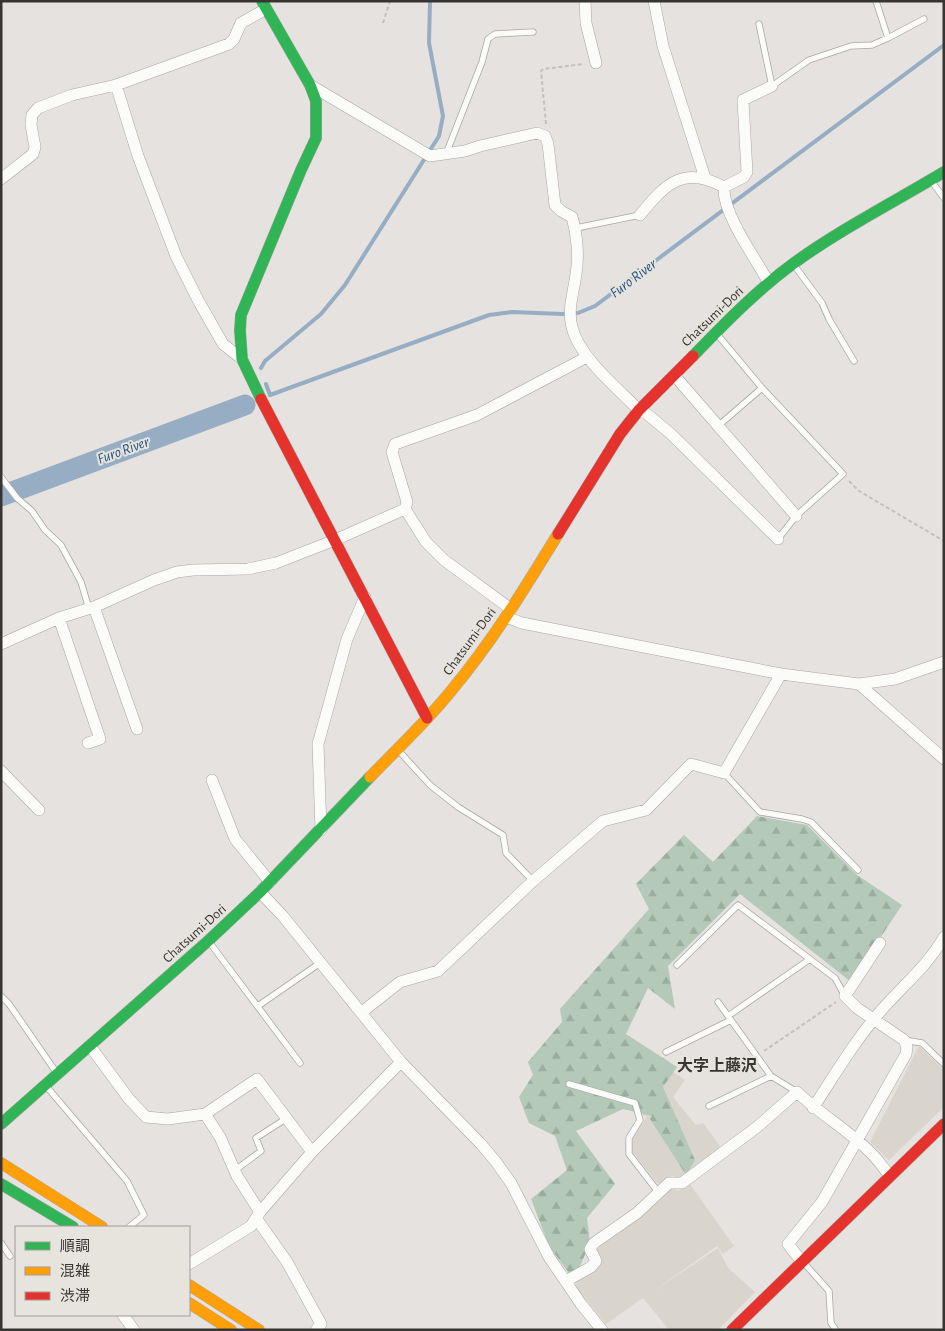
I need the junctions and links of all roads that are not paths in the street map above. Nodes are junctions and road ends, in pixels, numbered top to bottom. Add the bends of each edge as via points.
1 (584, 1) edge
2 (654, 1) edge
3 (876, 1) edge
4 (264, 5) edge
5 (924, 19) dead end
6 (759, 24) dead end
7 (533, 32) dead end
8 (888, 38) junction
9 (596, 63) road end
10 (116, 85) junction
11 (310, 85) junction
12 (772, 86) junction
13 (446, 154) junction
14 (944, 172) edge
15 (705, 178) junction
16 (1, 179) edge
17 (931, 180) junction
18 (724, 187) junction
19 (944, 198) edge
20 (640, 215) joint
21 (576, 228) junction
22 (793, 264) junction
23 (769, 283) junction
24 (716, 332) junction
25 (587, 357) junction
26 (242, 359) junction
27 (854, 361) dead end
28 (674, 375) junction
29 (762, 388) junction
30 (639, 410) junction
31 (718, 426) junction
32 (1, 478) edge
33 (405, 509) junction
34 (796, 516) junction
35 (778, 539) joint
36 (335, 540) junction
37 (365, 597) junction
38 (92, 608) junction
39 (508, 613) junction
40 (59, 618) junction
41 (1, 644) edge
42 (944, 662) edge
43 (781, 674) junction
44 (859, 684) junction
45 (427, 718) junction
46 (137, 729) dead end
47 (88, 743) dead end
48 (398, 749) junction
49 (944, 759) edge
50 (1, 771) edge
51 (724, 773) junction
52 (212, 780) dead end
53 (39, 810) dead end
54 (321, 830) junction
55 (858, 870) dead end
56 (533, 881) junction
57 (270, 882) junction
58 (260, 892) junction
59 (944, 937) edge
60 (208, 941) junction
61 (880, 943) dead end
62 (810, 959) junction
63 (320, 963) junction
64 (677, 965) dead end
65 (1, 996) edge
66 (844, 996) junction
67 (718, 1002) dead end
68 (258, 1006) junction
69 (362, 1012) junction
70 (730, 1018) junction
71 (874, 1019) junction
72 (904, 1040) junction
73 (90, 1046) junction
74 (666, 1052) dead end
75 (401, 1062) junction
76 (300, 1063) dead end
77 (944, 1064) edge
78 (57, 1074) junction
79 (771, 1076) junction
80 (45, 1084) junction
81 (569, 1084) dead end
82 (797, 1092) junction
83 (709, 1106) dead end
84 (813, 1108) junction
85 (205, 1114) junction
86 (287, 1118) junction
87 (1, 1124) edge
88 (944, 1124) edge
89 (857, 1140) junction
90 (312, 1152) junction
91 (1, 1163) edge
92 (234, 1171) junction
93 (890, 1176) junction
94 (4, 1188) edge
95 (659, 1193) junction
96 (258, 1215) junction
97 (71, 1226) edge
98 (100, 1226) edge
99 (130, 1226) edge
100 (1, 1244) edge
101 (10, 1256) dead end
102 (802, 1262) junction
103 (190, 1263) edge
104 (566, 1281) junction
105 (190, 1286) edge
106 (190, 1304) edge
107 (124, 1316) edge
108 (134, 1330) edge
109 (231, 1330) edge
110 (259, 1330) edge
111 (316, 1330) edge
112 (602, 1330) edge
113 (732, 1330) edge
114 (836, 1330) edge

1 - 9 street
2 - 15 street via 663,46
3 - 8 lane
4 - 10 street via 241,23 229,44
4 - 11 main road
5 - 8 lane
6 - 12 lane
7 - 13 lane via 495,34 488,39
8 - 12 lane via 809,60
10 - 16 street via 38,108 32,115 33,154
10 - 26 street via 138,156 176,256 223,344
11 - 13 street via 427,154
11 - 26 main road via 316,101 316,138 241,315
12 - 18 street via 743,100 747,172 744,177
13 - 21 street via 466,152 537,133 545,136 555,205 572,216
14 - 17 main road, Chatsumi-Dori
15 - 18 street
15 - 20 street via 691,176 677,180 661,191
17 - 19 lane
17 - 22 main road, Chatsumi-Dori
18 - 23 street via 728,210
20 - 21 lane
21 - 25 street via 577,271 571,306 572,327
22 - 23 main road, Chatsumi-Dori
22 - 27 lane via 822,303
23 - 24 main road, Chatsumi-Dori
24 - 28 main road, Chatsumi-Dori
24 - 29 lane
25 - 30 street
25 - 33 street via 477,415 395,444 392,452 407,502
26 - 36 main road
28 - 30 main road, Chatsumi-Dori
28 - 31 street
29 - 31 lane
29 - 34 lane via 843,474
30 - 35 street via 671,434
30 - 39 main road, Chatsumi-Dori via 604,458
31 - 34 street
32 - 38 lane via 61,545
33 - 36 street
33 - 39 street via 426,542
34 - 35 lane
36 - 37 main road
36 - 38 street via 263,566 177,572
37 - 45 main road
37 - 54 street via 347,640 318,744
38 - 40 street
38 - 46 street
39 - 43 street via 522,623
39 - 45 main road, Chatsumi-Dori via 468,671
40 - 41 street
40 - 47 street via 100,739
42 - 44 street via 895,679
43 - 44 street
43 - 51 street
44 - 49 street
45 - 48 main road, Chatsumi-Dori
48 - 54 main road, Chatsumi-Dori
48 - 56 lane via 430,785 503,835 506,854
50 - 53 street
51 - 55 lane via 760,812 811,822
51 - 56 street via 691,764 646,810 603,821
52 - 57 street via 235,839
54 - 57 main road, Chatsumi-Dori
56 - 69 street via 438,971 400,982
57 - 58 main road, Chatsumi-Dori
58 - 60 main road, Chatsumi-Dori
58 - 63 street
59 - 71 street via 937,950
60 - 68 lane
60 - 73 main road, Chatsumi-Dori
61 - 66 street
62 - 64 lane via 738,905
62 - 66 lane via 835,978
62 - 70 lane
63 - 68 lane
63 - 69 street
65 - 78 lane
66 - 71 street
67 - 70 lane
68 - 76 lane
69 - 75 street
70 - 74 lane
70 - 79 lane
71 - 72 street
71 - 84 street
72 - 77 lane via 922,1043
72 - 89 street via 906,1054
73 - 78 main road, Chatsumi-Dori
73 - 85 street via 146,1117 168,1119
75 - 90 street
75 - 104 street via 496,1162
78 - 80 main road, Chatsumi-Dori
79 - 82 lane
79 - 83 lane
80 - 87 main road, Chatsumi-Dori
80 - 99 lane via 127,1181 144,1215
81 - 95 lane via 635,1103 640,1120 629,1138 629,1154
82 - 84 street
82 - 95 street via 682,1183 670,1183
84 - 89 street
85 - 86 street via 257,1079
85 - 92 street via 220,1137
86 - 90 street
86 - 92 lane via 256,1138 261,1151
88 - 93 main road
89 - 93 street
89 - 102 street via 822,1202 788,1244
90 - 96 street
91 - 98 main road
92 - 96 street
93 - 102 main road
94 - 97 main road
95 - 104 street via 594,1243 590,1249 596,1261
96 - 103 street via 251,1226
96 - 111 street via 321,1324
100 - 101 lane
102 - 113 main road
102 - 114 lane via 829,1292 831,1322
104 - 112 street
105 - 110 main road
106 - 109 main road
107 - 108 street

